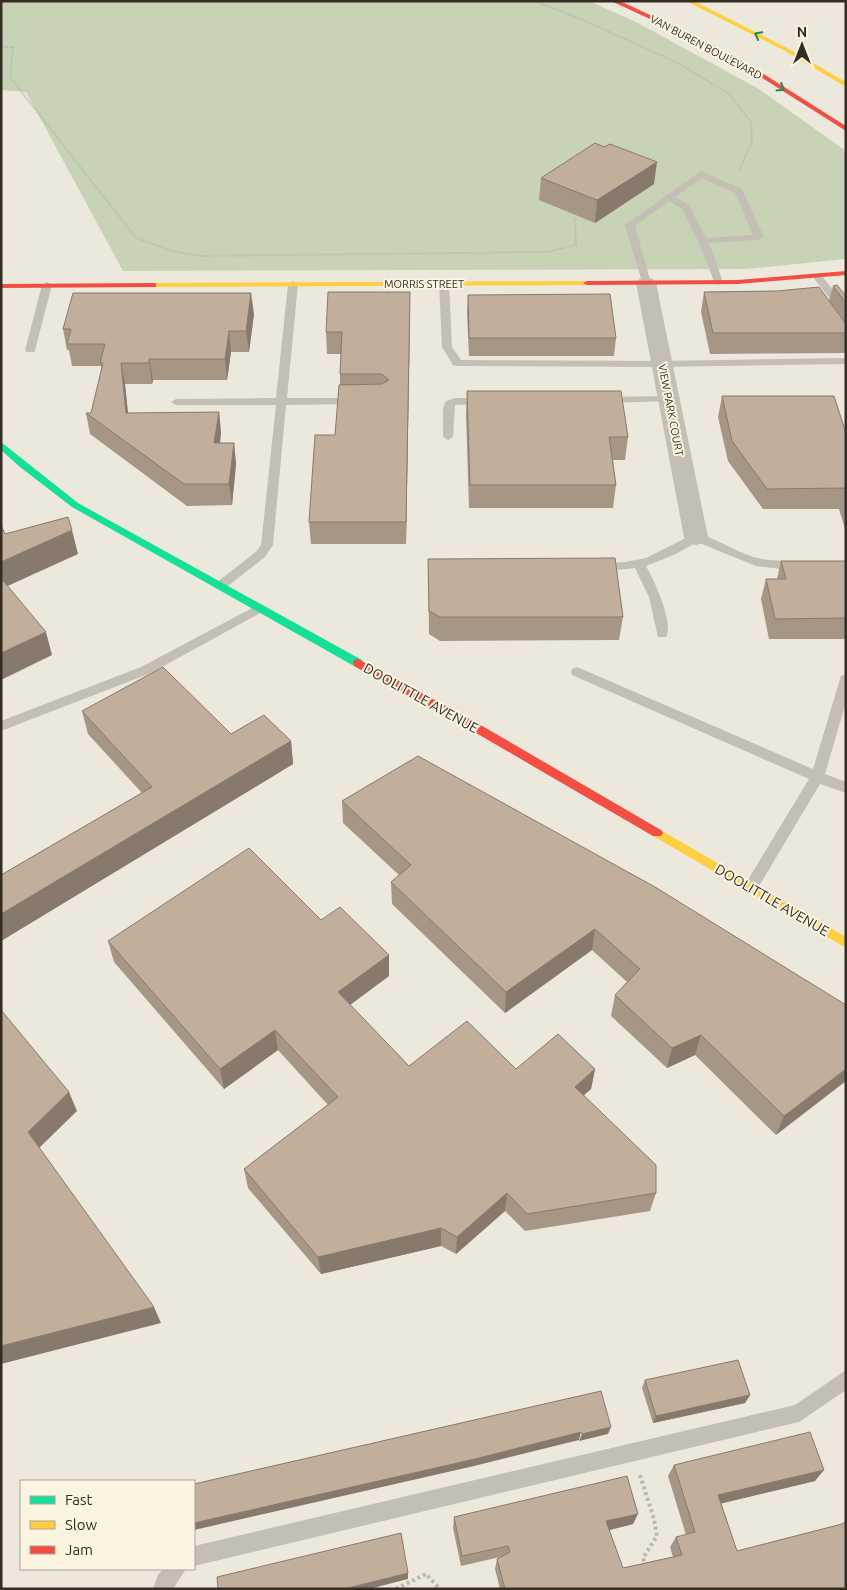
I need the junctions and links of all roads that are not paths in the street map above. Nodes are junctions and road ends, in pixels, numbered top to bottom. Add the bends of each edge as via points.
1 (614, 1) edge
2 (689, 1) edge
3 (846, 85) edge
4 (846, 129) edge
5 (669, 197) junction
6 (703, 241) junction
7 (846, 273) edge
8 (818, 277) junction
9 (718, 282) junction
10 (646, 283) junction
11 (293, 284) junction
12 (444, 284) junction
13 (1, 286) edge
14 (47, 286) junction
15 (846, 313) edge
16 (30, 350) dead end
17 (846, 361) edge
18 (662, 364) junction
19 (669, 399) junction
20 (597, 400) edge
21 (364, 401) edge
22 (498, 401) edge
23 (176, 402) dead end
24 (281, 402) junction
25 (448, 437) dead end
26 (1, 445) edge
27 (696, 537) junction
28 (639, 564) junction
29 (582, 569) edge
30 (814, 569) edge
31 (220, 586) junction
32 (258, 609) junction
33 (662, 634) dead end
34 (577, 672) dead end
35 (846, 679) edge
36 (1, 726) edge
37 (817, 777) junction
38 (846, 788) edge
39 (750, 887) junction
40 (846, 943) edge
41 (846, 1379) edge
42 (195, 1556) edge
43 (175, 1570) edge
44 (163, 1589) edge

1 -> 4 street, VAN BUREN BOULEVARD via 744,64
3 -> 2 street via 779,46
5 - 6 lane via 686,207
5 - 6 lane via 701,174 739,191 759,237
5 - 10 lane via 630,225
6 - 9 lane
7 - 8 street, MORRIS STREET
8 - 9 street, MORRIS STREET
8 - 15 lane
9 - 10 street, MORRIS STREET
10 - 12 street, MORRIS STREET
10 - 18 street, VIEW PARK COURT
11 - 12 street, MORRIS STREET
11 - 14 street, MORRIS STREET
11 - 24 lane
12 - 18 lane via 447,347 457,363
13 - 14 street, MORRIS STREET
14 - 16 lane
17 - 18 lane
18 - 19 street, VIEW PARK COURT
19 - 20 lane
19 - 27 street, VIEW PARK COURT
21 - 24 lane
22 - 25 lane via 450,403
23 - 24 lane
24 - 31 lane via 267,545
26 - 31 street, DOOLITTLE AVENUE via 75,504
27 - 28 lane via 673,552
27 - 30 lane via 760,563
28 - 29 lane
28 - 33 lane via 658,601
31 - 32 street, DOOLITTLE AVENUE
32 - 36 lane via 146,670
32 - 39 street, DOOLITTLE AVENUE via 468,723
34 - 37 lane
35 - 37 lane
37 - 38 lane
37 - 39 lane
39 - 40 street, DOOLITTLE AVENUE
41 - 42 lane via 799,1413
43 - 44 lane

